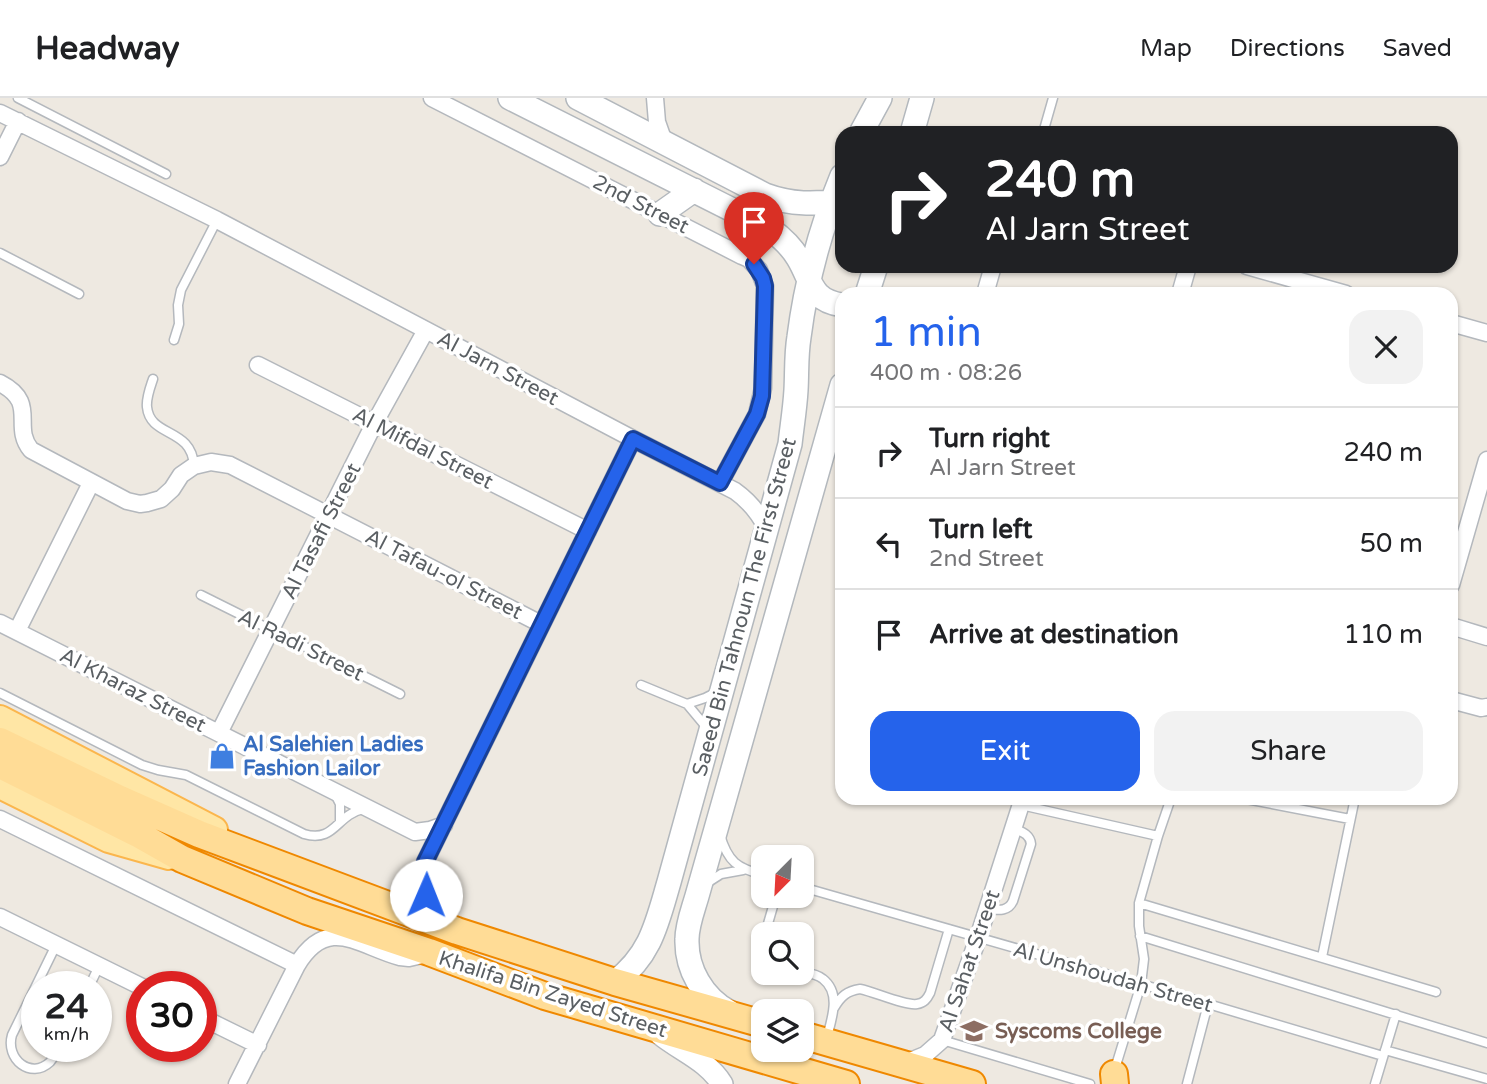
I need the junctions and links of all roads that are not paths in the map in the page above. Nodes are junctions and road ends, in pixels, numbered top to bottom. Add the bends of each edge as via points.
1 (18, 98) edge
2 (432, 98) edge
3 (510, 98) edge
4 (578, 98) edge
5 (880, 98) edge
6 (922, 98) edge
7 (1053, 98) edge
8 (654, 99) edge
9 (0, 113) edge
10 (18, 121) junction
11 (625, 122) junction
12 (865, 126) edge
13 (915, 126) edge
14 (1045, 126) edge
15 (664, 142) junction
16 (0, 157) edge
17 (166, 174) dead end
18 (694, 190) junction
19 (835, 201) edge
20 (835, 204) edge
21 (660, 214) junction
22 (217, 220) junction
23 (0, 253) edge
24 (1264, 273) edge
25 (808, 281) junction
26 (1298, 287) edge
27 (79, 294) dead end
28 (835, 304) edge
29 (1458, 325) edge
30 (426, 330) junction
31 (1487, 333) edge
32 (174, 340) dead end
33 (258, 365) dead end
34 (153, 379) dead end
35 (0, 383) edge
36 (835, 410) edge
37 (374, 424) junction
38 (633, 439) junction
39 (1487, 460) edge
40 (194, 466) junction
41 (91, 483) junction
42 (720, 483) junction
43 (328, 515) junction
44 (767, 529) junction
45 (588, 531) junction
46 (1458, 561) edge
47 (201, 595) dead end
48 (0, 623) edge
49 (541, 624) junction
50 (1458, 628) edge
51 (271, 630) junction
52 (17, 631) junction
53 (1487, 637) edge
54 (641, 685) dead end
55 (722, 690) junction
56 (0, 693) edge
57 (400, 694) dead end
58 (1458, 702) edge
59 (687, 704) junction
60 (1487, 706) edge
61 (0, 719) edge
62 (219, 733) junction
63 (710, 733) junction
64 (0, 741) edge
65 (0, 765) edge
66 (0, 785) edge
67 (331, 790) junction
68 (1021, 805) edge
69 (1034, 805) edge
70 (1169, 805) edge
71 (1277, 805) edge
72 (1353, 805) edge
73 (369, 809) junction
74 (0, 819) edge
75 (1350, 819) junction
76 (340, 821) junction
77 (718, 823) junction
78 (444, 825) junction
79 (415, 832) junction
80 (1158, 836) junction
81 (241, 849) junction
82 (182, 859) junction
83 (425, 862) junction
84 (743, 870) junction
85 (751, 872) edge
86 (814, 890) edge
87 (696, 896) junction
88 (1139, 903) junction
89 (0, 916) edge
90 (949, 929) junction
91 (457, 931) junction
92 (1140, 936) junction
93 (978, 938) junction
94 (56, 944) junction
95 (429, 952) junction
96 (1322, 957) junction
97 (297, 965) junction
98 (99, 966) junction
99 (43, 971) edge
100 (97, 971) edge
101 (814, 975) edge
102 (126, 979) edge
103 (615, 982) junction
104 (1141, 984) junction
105 (1436, 992) dead end
106 (1208, 1004) junction
107 (834, 1008) junction
108 (1396, 1014) junction
109 (735, 1015) junction
110 (21, 1016) edge
111 (751, 1020) edge
112 (217, 1025) edge
113 (653, 1028) junction
114 (814, 1039) edge
115 (942, 1040) junction
116 (1487, 1043) edge
117 (258, 1045) junction
118 (1384, 1053) junction
119 (50, 1062) edge
120 (902, 1064) junction
121 (1487, 1079) edge
122 (1106, 1081) edge
123 (826, 1082) edge
124 (237, 1084) edge
125 (722, 1084) edge
126 (972, 1084) edge
127 (1187, 1084) edge
128 (1375, 1084) edge

1 - 17 lane
2 - 21 street, 2nd Street
3 - 18 main road
4 - 11 main road
5 - 12 main road
6 - 13 main road
7 - 14 lane
8 - 11 street
8 - 15 street
9 - 10 street, Al Jarn Street
10 - 16 street
10 - 22 street, Al Jarn Street
11 - 15 main road
15 - 19 main road via 778,200 804,204
18 - 21 main road
18 - 25 main road via 779,236 800,261
20 - 25 main road, Saeed Bin Tahnoun The First Street
21 - 42 street, 2nd Street via 749,259 765,286 760,405
22 - 30 street, Al Jarn Street
22 - 32 lane via 181,290
23 - 27 lane
24 - 26 street
25 - 28 main road via 818,296
25 - 44 main road, Saeed Bin Tahnoun The First Street via 798,339 790,444
29 - 31 street
30 - 37 street, Al Tasafi Street
30 - 38 street, Al Jarn Street
33 - 37 street, Al Mifdal Street
34 - 40 lane via 149,417 184,442
35 - 41 street via 21,403 23,435 31,450
36 - 77 main road, Saeed Bin Tahnoun The First Street
37 - 43 street, Al Tasafi Street
37 - 45 street, Al Mifdal Street
38 - 42 street, Al Jarn Street
38 - 45 street
39 - 46 street
40 - 41 street via 161,499 147,503 127,500
40 - 43 street, Al Tafau-ol Street via 211,462 230,466
41 - 52 street
42 - 44 street, Al Jarn Street via 751,504
43 - 49 street, Al Tafau-ol Street
43 - 51 street, Al Tasafi Street
44 - 55 main road, Saeed Bin Tahnoun The First Street
45 - 49 street
47 - 51 lane, Al Radi Street
48 - 52 street, Al Kharaz Street
49 - 78 street
50 - 53 street
51 - 57 lane, Al Radi Street
51 - 62 street, Al Tasafi Street
52 - 62 street, Al Kharaz Street
54 - 59 lane
55 - 59 lane
55 - 63 main road, Saeed Bin Tahnoun The First Street
56 - 76 lane via 142,765 186,775 304,834 325,835
58 - 60 street
59 - 63 lane
61 - 81 main road via 202,823
62 - 67 street, Al Kharaz Street
63 - 103 main road, Saeed Bin Tahnoun The First Street via 651,940 636,963
64 - 81 highway, Khalifa Bin Zayed Street via 161,817
65 - 82 highway, Khalifa Bin Zayed Street
66 - 82 main road via 109,839
67 - 73 street, Al Kharaz Street
67 - 76 lane via 340,804
68 - 93 street, Al Sahat Street
69 - 80 lane
70 - 80 lane
71 - 75 lane
72 - 75 lane
73 - 76 lane
73 - 79 street, Al Kharaz Street
74 - 97 street
75 - 96 lane
77 - 84 lane via 728,855
77 - 87 main road, Saeed Bin Tahnoun The First Street
78 - 79 street
78 - 83 street
79 - 83 street
80 - 88 lane
81 - 91 highway, Khalifa Bin Zayed Street
82 - 95 highway, Khalifa Bin Zayed Street via 307,911
83 - 91 street via 426,895
84 - 85 lane
84 - 87 lane via 721,874
86 - 90 lane, Al Unshoudah Street
87 - 109 main road, Saeed Bin Tahnoun The First Street via 687,937 690,964 702,989
88 - 92 lane
88 - 96 lane
89 - 94 street
90 - 93 lane, Al Unshoudah Street
90 - 107 lane via 930,993 922,1003 909,1004 860,989 845,993
91 - 103 highway, Khalifa Bin Zayed Street
92 - 104 lane via 1144,959
92 - 108 lane
93 - 104 lane, Al Unshoudah Street
93 - 115 street, Al Sahat Street
94 - 98 street
94 - 99 lane
95 - 97 street via 400,957 337,937 313,945
95 - 113 highway, Khalifa Bin Zayed Street via 545,996
96 - 105 lane
97 - 117 street
98 - 100 lane
98 - 102 street
101 - 107 lane via 826,982
103 - 109 highway, Khalifa Bin Zayed Street
104 - 106 lane, Al Unshoudah Street
104 - 122 lane
106 - 118 lane, Al Unshoudah Street
106 - 127 lane
107 - 114 lane
108 - 116 lane
108 - 118 lane
109 - 111 highway, Khalifa Bin Zayed Street
110 - 119 lane via 10,1046 14,1058 29,1068
112 - 117 street
113 - 123 highway, Khalifa Bin Zayed Street
113 - 125 street via 703,1062
114 - 120 highway
115 - 120 street, Al Sahat Street via 925,1055
115 - 122 lane
117 - 124 street
118 - 121 lane, Al Unshoudah Street
118 - 128 lane
120 - 126 highway

